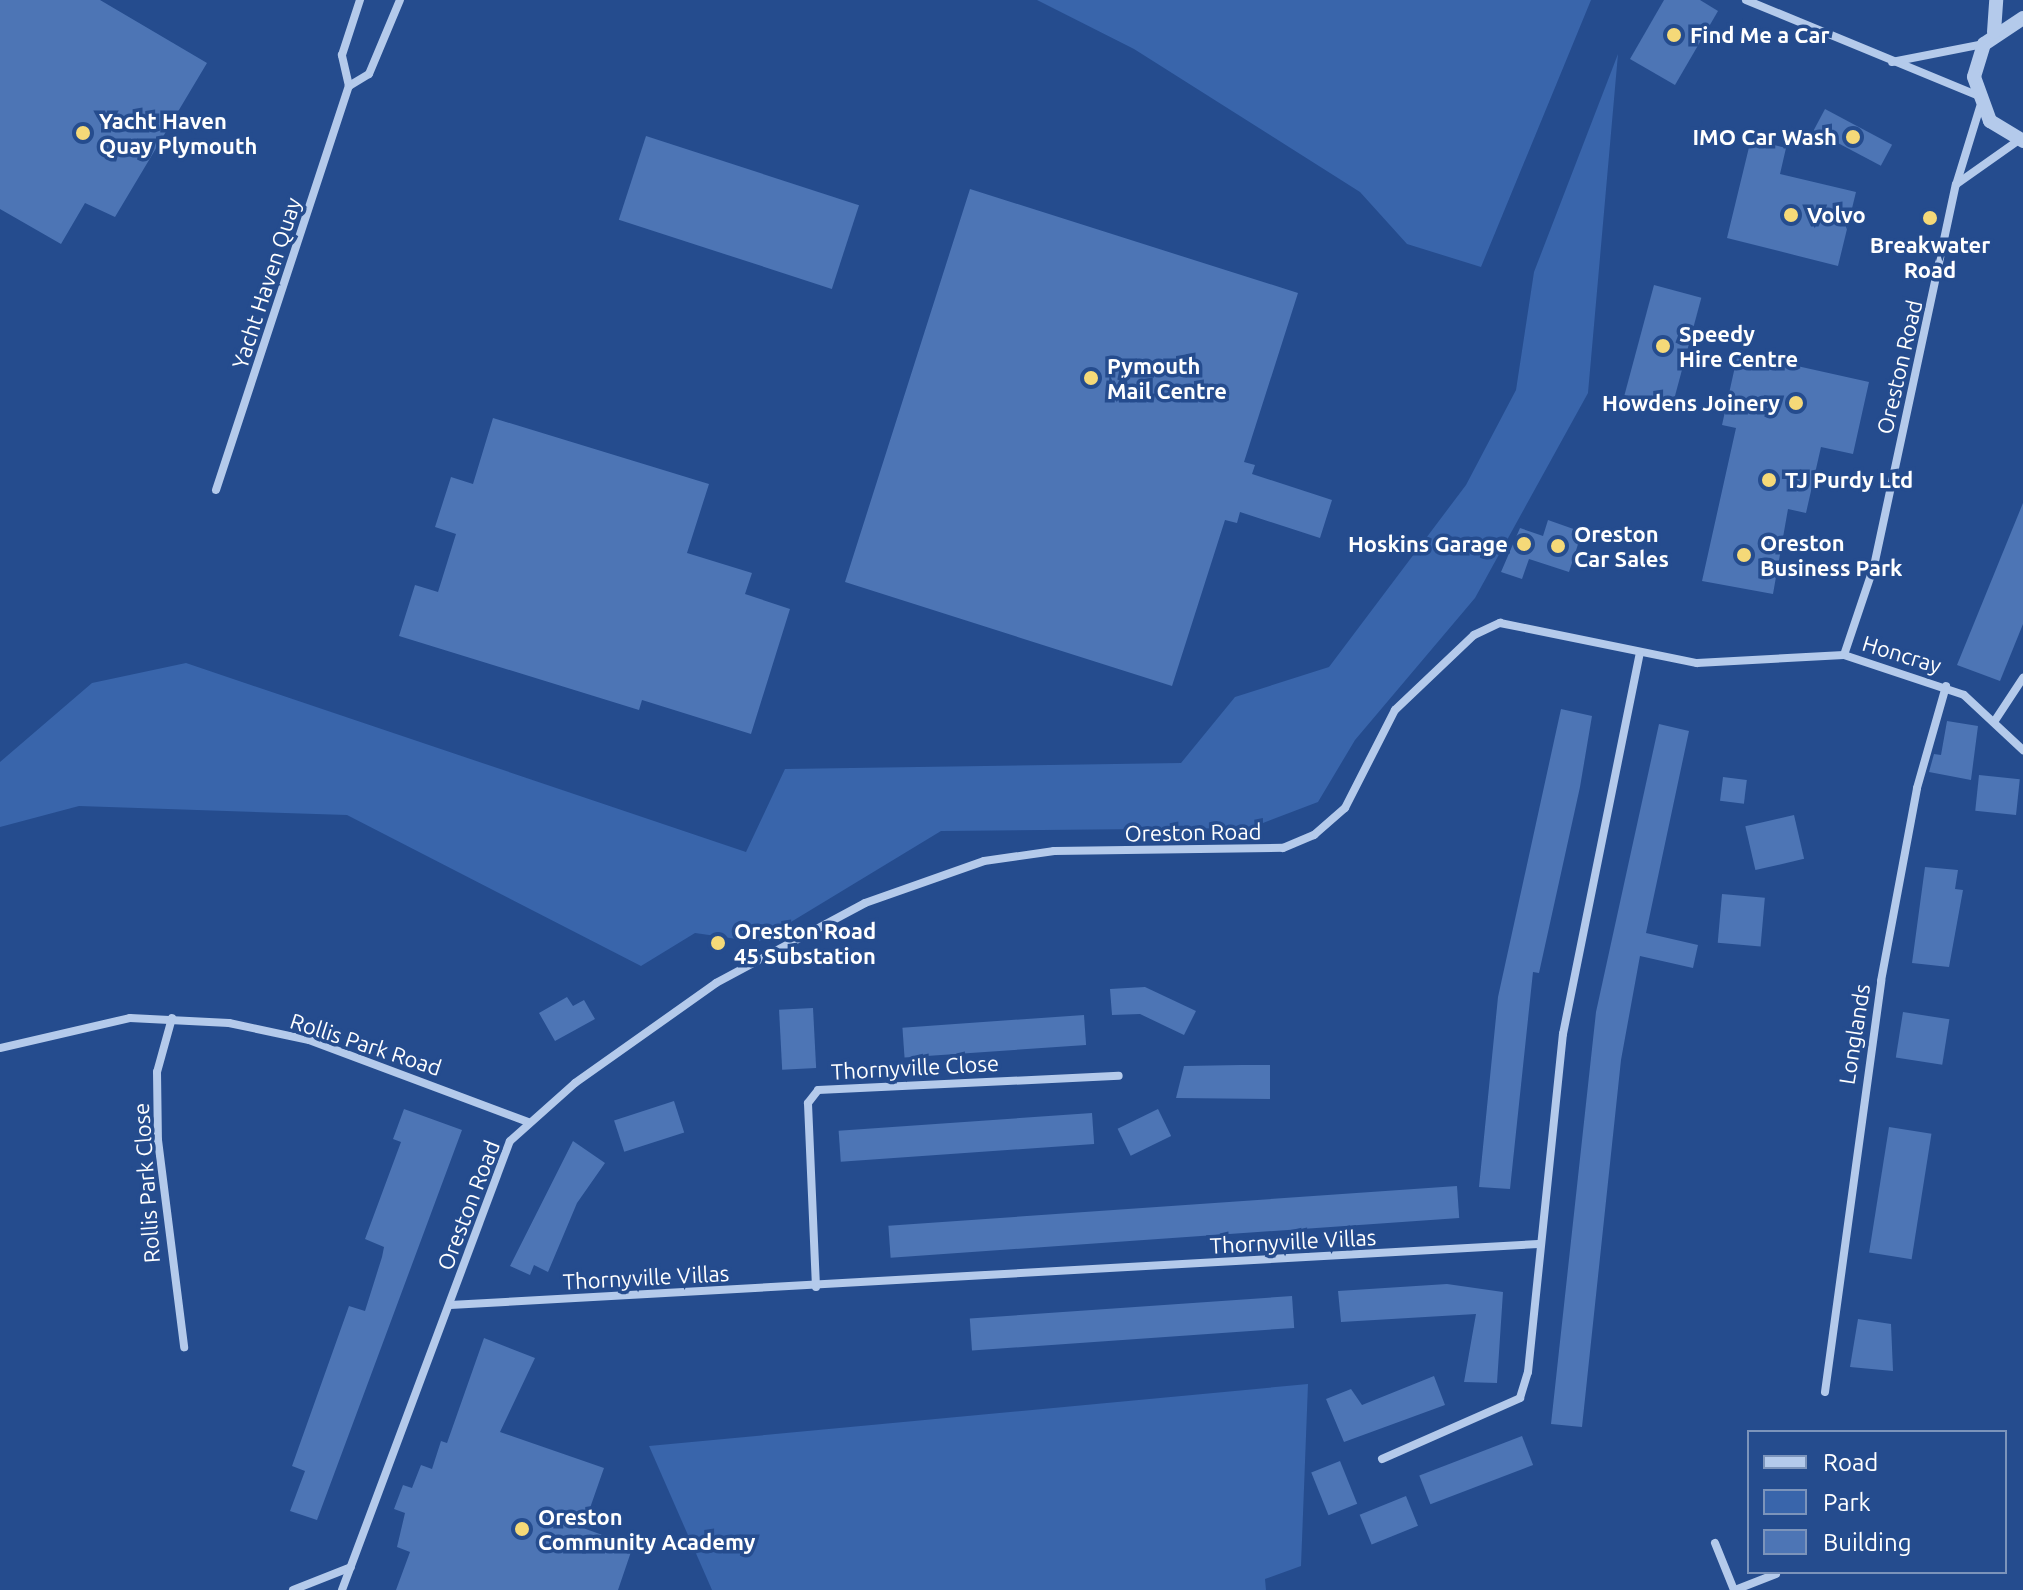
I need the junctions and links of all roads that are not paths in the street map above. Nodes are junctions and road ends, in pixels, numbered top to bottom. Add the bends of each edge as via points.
1 (360, 0) edge
2 (400, 0) edge
3 (1746, 0) edge
4 (1996, 0) edge
5 (2023, 18) edge
6 (1994, 32) junction
7 (1984, 44) junction
8 (1891, 62) junction
9 (349, 86) junction
10 (1978, 101) junction
11 (2021, 140) edge
12 (1956, 185) junction
13 (216, 490) dead end
14 (1640, 653) junction
15 (1844, 655) junction
16 (2023, 678) edge
17 (1946, 686) junction
18 (1994, 722) junction
19 (2023, 750) edge
20 (172, 1018) junction
21 (0, 1048) edge
22 (1119, 1076) dead end
23 (528, 1122) junction
24 (1538, 1244) junction
25 (816, 1287) junction
26 (450, 1305) junction
27 (184, 1347) dead end
28 (1825, 1392) dead end
29 (1382, 1459) dead end
30 (1715, 1543) dead end
31 (351, 1567) junction
32 (1776, 1574) dead end
33 (293, 1590) edge
34 (342, 1590) edge
35 (1735, 1590) edge

1 - 9 street, Yacht Haven Quay via 342,55
2 - 9 street, Yacht Haven Quay via 369,74
3 - 8 street
4 - 6 street
5 - 6 street
6 - 7 street
7 - 8 street
7 - 10 street
8 - 10 street
9 - 13 street, Yacht Haven Quay
10 - 11 street
10 - 12 street, Oreston Road
11 - 12 street
12 - 15 street, Oreston Road via 1874,566
14 - 15 street, Oreston Road via 1697,663
14 - 23 street, Oreston Road via 1500,623 1474,635 1395,710 1345,808 1314,835 1283,848 1054,851 915,881 716,983
14 - 24 street via 1578,947
15 - 17 street, Honcray
16 - 18 street
17 - 18 street, Honcray
17 - 28 street, Longlands via 1917,788 1881,981
18 - 19 street, Honcray
20 - 21 street, Rollis Park Road via 130,1018
20 - 23 street, Rollis Park Road via 309,1040
20 - 27 street, Rollis Park Close via 157,1072 158,1140
22 - 25 street, Thornyville Close via 818,1090 808,1103
23 - 26 street, Oreston Road via 510,1141
24 - 25 street, Thornyville Villas
24 - 29 street via 1520,1398
25 - 26 street, Thornyville Villas
26 - 31 street, Oreston Road
30 - 35 street
31 - 33 street
31 - 34 street, Oreston Road
32 - 35 street

